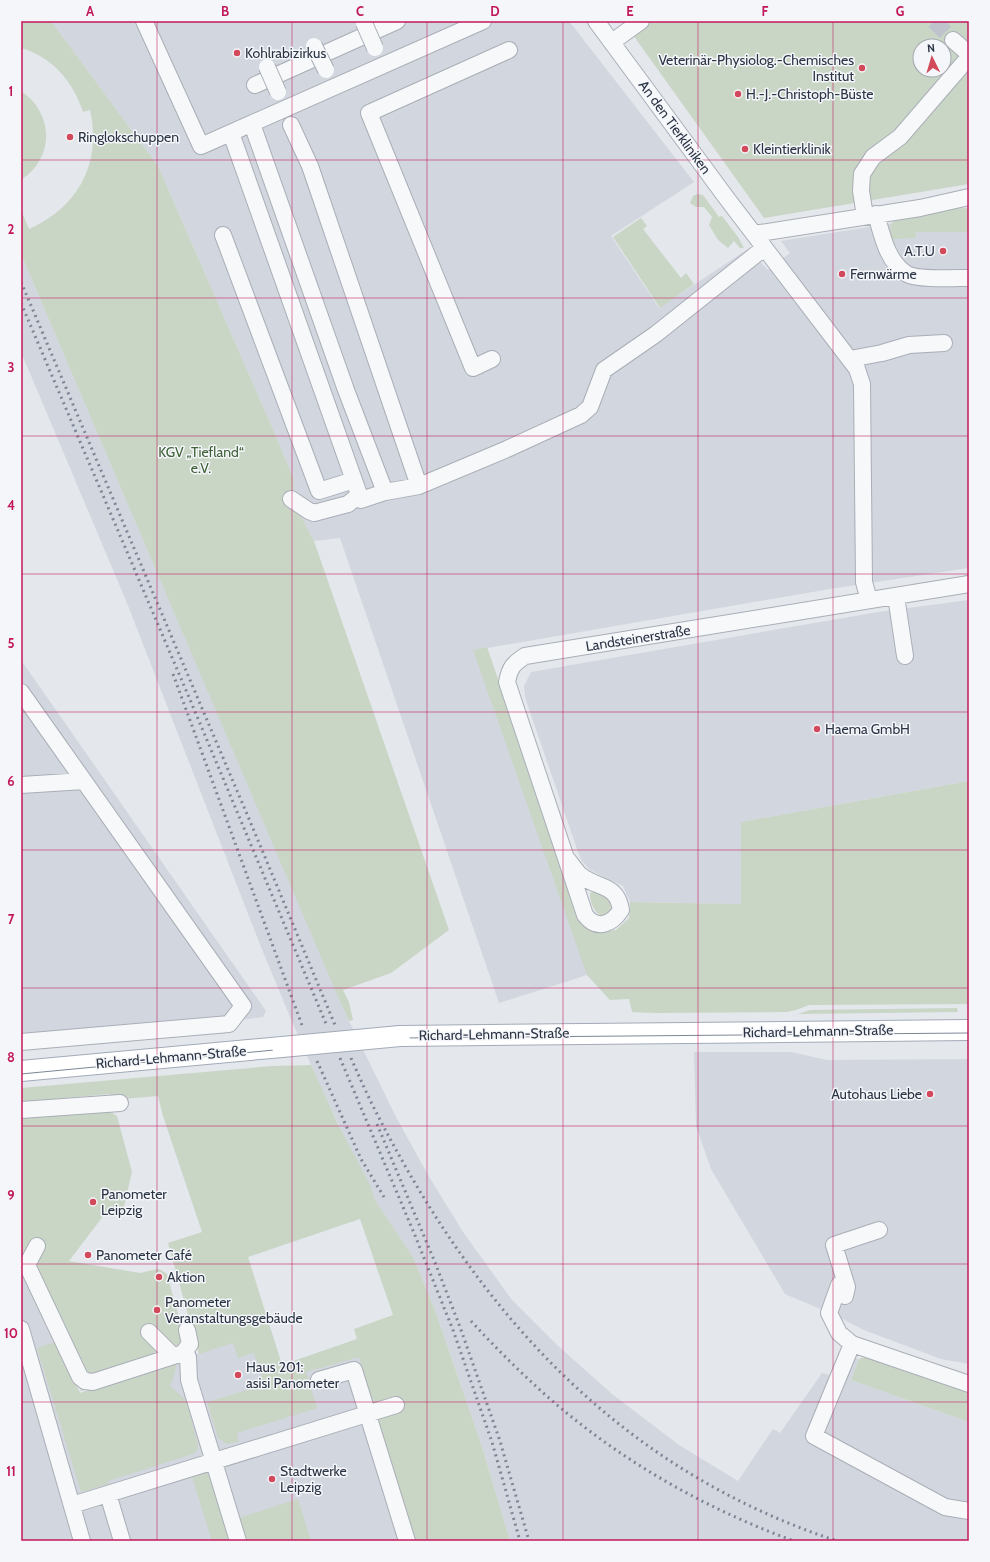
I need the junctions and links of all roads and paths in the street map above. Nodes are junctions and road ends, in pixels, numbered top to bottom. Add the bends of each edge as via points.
1 (144, 21) edge
2 (397, 21) edge
3 (483, 21) edge
4 (596, 21) edge
5 (641, 21) edge
6 (364, 23) dead end
7 (461, 25) edge
8 (954, 40) tunnel mouth
9 (612, 42) junction
10 (314, 46) dead end
11 (509, 50) dead end
12 (969, 55) edge
13 (383, 65) junction
14 (266, 67) dead end
15 (254, 85) dead end
16 (333, 88) junction
17 (285, 109) junction
18 (252, 124) junction
19 (291, 125) dead end
20 (231, 133) junction
21 (969, 197) edge
22 (871, 215) junction
23 (754, 234) junction
24 (223, 235) dead end
25 (764, 248) junction
26 (969, 278) edge
27 (944, 343) dead end
28 (848, 355) junction
29 (492, 359) dead end
30 (354, 480) junction
31 (419, 486) junction
32 (385, 492) junction
33 (360, 498) junction
34 (291, 499) dead end
35 (969, 584) edge
36 (896, 596) junction
37 (869, 600) junction
38 (905, 656) dead end
39 (21, 692) edge
40 (84, 781) junction
41 (21, 785) edge
42 (568, 860) dead end
43 (969, 1030) edge
44 (21, 1042) edge
45 (21, 1071) edge
46 (120, 1103) dead end
47 (21, 1110) edge
48 (879, 1230) dead end
49 (37, 1246) dead end
50 (839, 1285) dead end
51 (834, 1326) junction
52 (21, 1329) edge
53 (187, 1330) dead end
54 (150, 1332) dead end
55 (852, 1344) junction
56 (178, 1354) junction
57 (27, 1375) edge
58 (319, 1380) dead end
59 (969, 1384) edge
60 (396, 1405) dead end
61 (368, 1414) junction
62 (214, 1462) junction
63 (108, 1494) junction
64 (72, 1505) junction
65 (969, 1511) edge
66 (82, 1541) edge
67 (122, 1541) edge
68 (238, 1541) edge
69 (407, 1541) edge

1 - 20 street via 201,146
2 - 15 street
3 - 7 street
4 - 9 street, An den Tierkliniken
5 - 9 street
6 - 13 street, bridge
7 - 13 street
8 - 12 street
9 - 23 street, An den Tierkliniken
10 - 16 street, bridge
11 - 29 street via 369,113 474,368
12 - 22 street via 900,137 872,157 862,174 861,192
13 - 16 street
14 - 17 street, bridge
16 - 17 street
17 - 18 street
18 - 20 street
18 - 32 street via 346,390
19 - 31 street via 310,166
20 - 30 street
21 - 22 street
22 - 23 street
22 - 26 street via 890,255 907,274 916,277
23 - 25 street, An den Tierkliniken
24 - 30 street via 319,491
25 - 28 street, An den Tierkliniken
25 - 31 street via 656,334 604,370 590,408 581,415
27 - 28 street via 909,345 882,353
28 - 37 street, An den Tierkliniken via 857,369 862,384 864,582
30 - 33 street
31 - 32 street
32 - 33 street
33 - 34 street via 314,513
35 - 36 street, Landsteinerstraße
36 - 37 street, Landsteinerstraße
36 - 38 street
37 - 42 street, Landsteinerstraße via 525,656 515,664 509,672 507,682
39 - 40 street
40 - 41 street
40 - 44 street via 243,1006 229,1024
43 - 45 main road, Richard-Lehmann-Straße, bridge via 400,1036
46 - 47 street
48 - 51 street via 834,1245 847,1287
49 - 56 street via 27,1264 80,1378 93,1382
50 - 51 street via 829,1313
51 - 55 street
52 - 57 street
53 - 56 street via 190,1344
54 - 56 street
55 - 59 street
55 - 65 street via 814,1436 946,1507
56 - 62 street via 188,1357 189,1380
57 - 64 street
58 - 61 street via 354,1370
60 - 61 street
61 - 62 street
61 - 69 street
62 - 63 street
62 - 68 street
63 - 64 street
63 - 67 street
64 - 66 street

